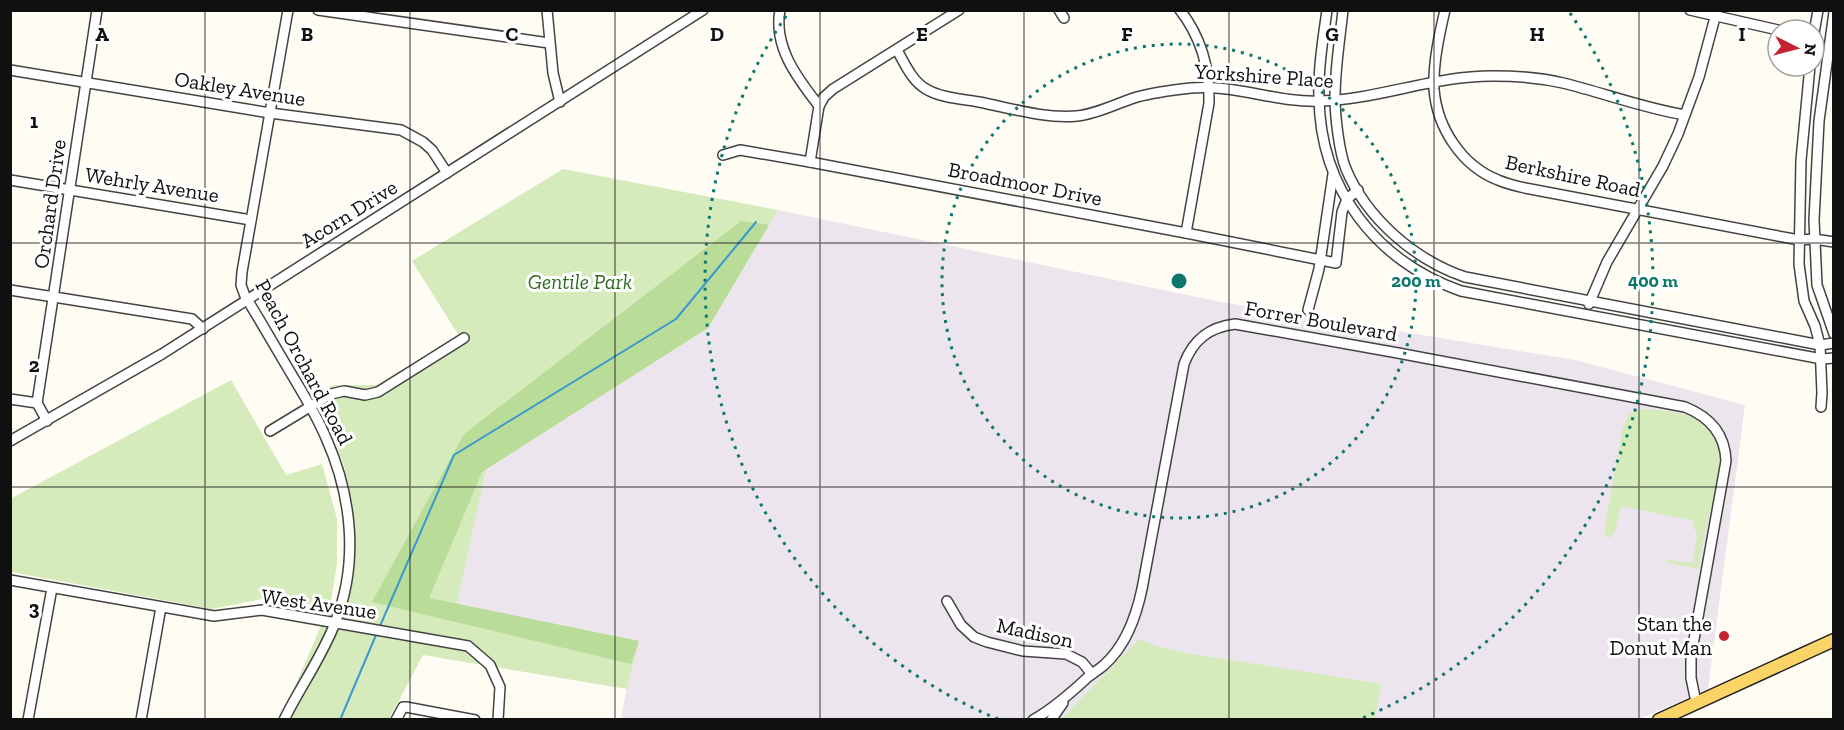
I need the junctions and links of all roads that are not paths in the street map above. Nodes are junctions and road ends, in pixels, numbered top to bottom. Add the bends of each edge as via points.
1 (97, 10) edge
2 (288, 10) edge
3 (318, 10) edge
4 (547, 10) edge
5 (703, 10) edge
6 (780, 10) edge
7 (959, 10) edge
8 (1180, 10) edge
9 (1327, 10) edge
10 (1343, 10) edge
11 (1445, 10) edge
12 (1690, 10) edge
13 (1833, 12) edge
14 (1716, 14) edge
15 (1766, 27) edge
16 (1826, 38) edge
17 (1829, 39) junction
18 (549, 43) junction
19 (897, 50) junction
20 (10, 70) edge
21 (1809, 78) edge
22 (1435, 81) junction
23 (86, 82) junction
24 (1209, 88) junction
25 (1335, 100) junction
26 (560, 102) junction
27 (1319, 102) junction
28 (819, 106) junction
29 (270, 113) junction
30 (1685, 115) junction
31 (723, 155) dead end
32 (810, 162) junction
33 (447, 173) junction
34 (1333, 174) junction
35 (10, 180) edge
36 (70, 190) junction
37 (1358, 190) junction
38 (1347, 199) junction
39 (1638, 209) junction
40 (251, 220) junction
41 (1186, 233) junction
42 (1814, 239) junction
43 (1799, 240) junction
44 (1833, 242) edge
45 (1320, 259) junction
46 (10, 290) edge
47 (55, 297) junction
48 (247, 300) junction
49 (1590, 301) junction
50 (1308, 310) dead end
51 (1587, 315) junction
52 (203, 328) junction
53 (1833, 334) edge
54 (464, 338) dead end
55 (1833, 343) edge
56 (1821, 352) junction
57 (1833, 358) edge
58 (10, 399) edge
59 (37, 403) junction
60 (310, 407) junction
61 (1821, 407) dead end
62 (47, 421) junction
63 (270, 431) dead end
64 (10, 441) edge
65 (10, 580) edge
66 (52, 588) junction
67 (947, 602) dead end
68 (161, 607) junction
69 (335, 623) junction
70 (1833, 640) edge
71 (1092, 674) junction
72 (1068, 696) junction
73 (1696, 702) junction
74 (28, 720) edge
75 (141, 720) edge
76 (284, 720) edge
77 (396, 720) edge
78 (475, 720) edge
79 (498, 720) edge
80 (1033, 720) edge
81 (1051, 720) edge
82 (1659, 720) edge

1 - 23 street, Orchard Drive
2 - 29 street, Peach Orchard Road
3 - 18 street
4 - 18 street
5 - 26 street, Acorn Drive
6 - 28 street via 781,43 787,58
7 - 19 street
8 - 24 street via 1198,40
9 - 27 street
10 - 25 street
11 - 22 street, Berkshire Road
12 - 14 street
13 - 17 street
14 - 15 street
14 - 30 street
16 - 17 street
17 - 42 street via 1819,122
18 - 26 street
19 - 24 street, Yorkshire Place via 918,83 936,94 1052,116 1092,113 1156,92
19 - 28 street via 830,91
20 - 23 street, Oakley Avenue
21 - 43 street
22 - 25 street, Yorkshire Place
22 - 30 street, Yorkshire Place via 1474,76 1539,79
22 - 39 street, Berkshire Road via 1443,125 1457,149 1496,180
23 - 29 street, Oakley Avenue
23 - 36 street, Orchard Drive
24 - 27 street, Yorkshire Place
24 - 41 street
25 - 27 street, Yorkshire Place
25 - 37 street via 1346,167
26 - 33 street, Acorn Drive
27 - 34 street
28 - 32 street
29 - 33 street, Oakley Avenue via 401,130 423,142
29 - 40 street, Peach Orchard Road
30 - 39 street via 1663,166
31 - 32 street, Broadmoor Drive via 740,150
32 - 41 street, Broadmoor Drive
33 - 48 street, Acorn Drive
34 - 38 street
34 - 45 street
35 - 36 street, Wehrly Avenue
36 - 40 street, Wehrly Avenue
36 - 47 street, Orchard Drive
37 - 38 street
37 - 49 street via 1380,221 1401,241 1452,273
38 - 45 street via 1336,263
38 - 51 street via 1392,252 1446,286
39 - 43 street, Berkshire Road
39 - 49 street
40 - 48 street, Peach Orchard Road via 241,279
41 - 45 street, Broadmoor Drive
42 - 43 street, Berkshire Road
42 - 44 street, Berkshire Road
42 - 53 street via 1816,285
43 - 56 street via 1801,287
45 - 50 street
46 - 47 street
47 - 52 street via 192,319
47 - 59 street, Orchard Drive
48 - 52 street, Acorn Drive
48 - 60 street, Peach Orchard Road
49 - 51 street
49 - 56 street
51 - 56 street
52 - 62 street, Acorn Drive
54 - 60 street via 378,392 365,395 344,391
55 - 56 street
56 - 57 street
56 - 61 street
58 - 59 street
59 - 62 street
60 - 63 street
60 - 69 street, Peach Orchard Road via 326,437 345,494 349,567
62 - 64 street, Acorn Drive
65 - 66 street, West Avenue
66 - 68 street, West Avenue
66 - 74 street
67 - 71 street, Madison via 974,637 1023,651 1066,654 1082,662
68 - 69 street, West Avenue via 214,616 262,610
68 - 75 street
69 - 76 street, Peach Orchard Road
69 - 79 street, West Avenue via 468,646 490,666 500,687
70 - 73 main road
71 - 72 street, Forrer Boulevard
71 - 73 street, Forrer Boulevard via 1114,654 1133,622 1190,349 1216,328 1244,325 1685,407 1707,418 1723,440 1726,461 1691,656
72 - 80 street, Forrer Boulevard
72 - 81 street, Forrer Boulevard
73 - 82 main road
77 - 78 street via 403,707

